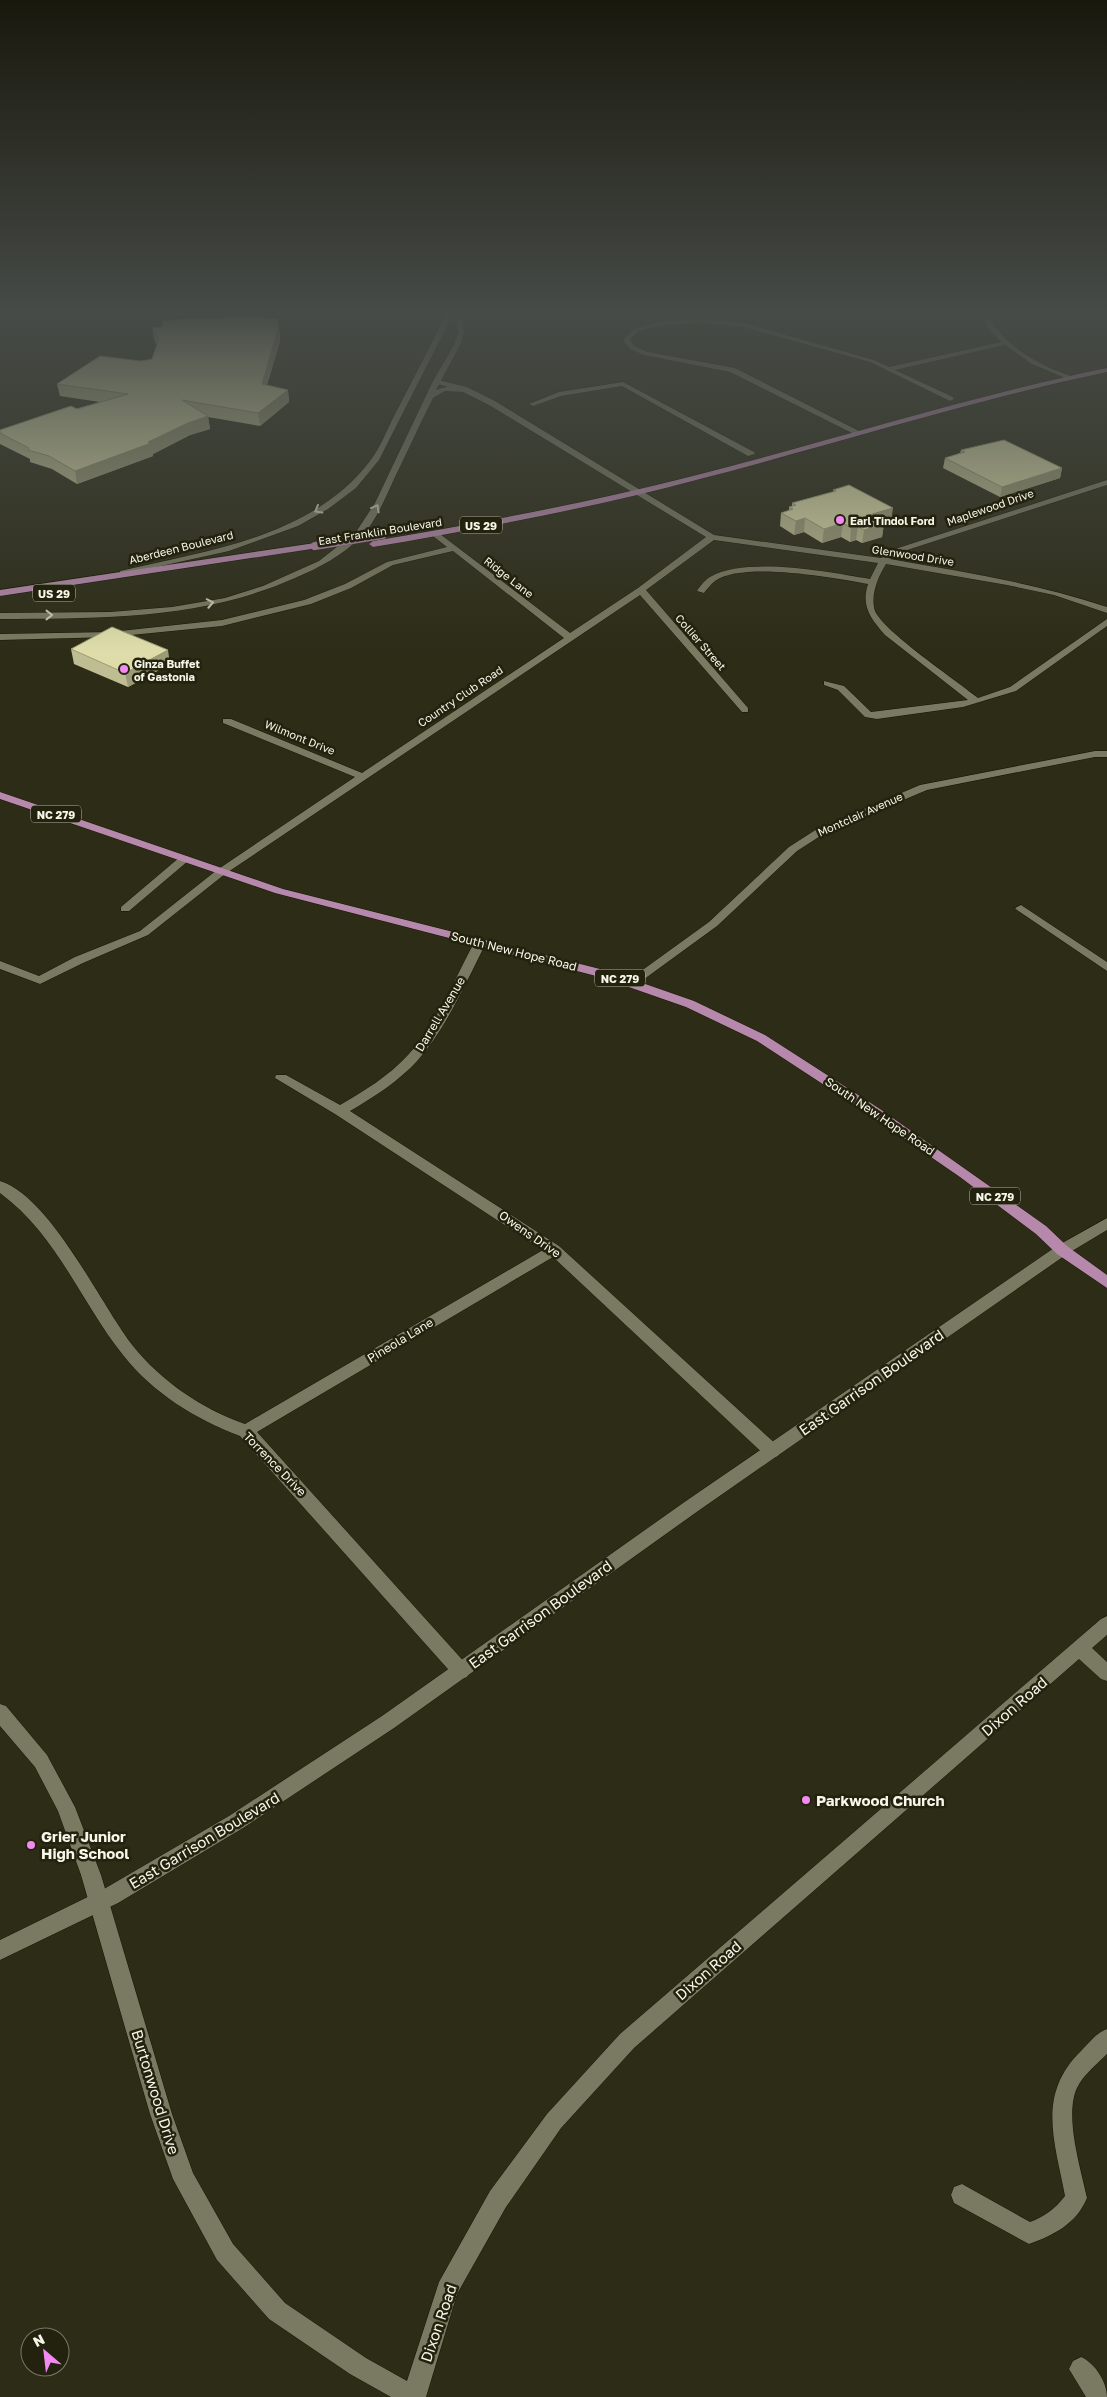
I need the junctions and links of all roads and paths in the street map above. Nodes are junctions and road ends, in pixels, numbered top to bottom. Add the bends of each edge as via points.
1 (392, 428) edge
2 (415, 428) edge
3 (536, 428) edge
4 (703, 428) edge
5 (846, 428) joint
6 (876, 428) edge
7 (856, 433) junction
8 (751, 454) junction
9 (1107, 482) edge
10 (628, 487) junction
11 (638, 491) junction
12 (436, 534) junction
13 (712, 537) junction
14 (455, 548) junction
15 (312, 550) junction
16 (884, 561) junction
17 (104, 577) junction
18 (874, 582) junction
19 (641, 590) junction
20 (701, 591) dead end
21 (0, 592) edge
22 (0, 602) edge
23 (1107, 610) edge
24 (0, 616) edge
25 (1107, 622) edge
26 (0, 637) edge
27 (569, 637) junction
28 (827, 683) dead end
29 (976, 700) junction
30 (745, 710) dead end
31 (227, 721) dead end
32 (1107, 754) edge
33 (364, 777) junction
34 (0, 795) edge
35 (184, 859) junction
36 (221, 872) junction
37 (1021, 908) dead end
38 (125, 909) dead end
39 (480, 943) junction
40 (0, 964) edge
41 (1107, 967) edge
42 (632, 982) junction
43 (281, 1078) dead end
44 (340, 1111) junction
45 (0, 1186) edge
46 (1107, 1224) edge
47 (554, 1250) junction
48 (1062, 1250) junction
49 (1107, 1283) edge
50 (246, 1431) junction
51 (772, 1451) junction
52 (1107, 1624) edge
53 (1080, 1649) junction
54 (461, 1671) junction
55 (1107, 1673) edge
56 (0, 1712) edge
57 (97, 1903) junction
58 (0, 1950) edge
59 (1107, 2039) edge
60 (962, 2195) dead end
61 (1081, 2369) dead end
62 (414, 2397) edge
63 (1100, 2397) edge

1 -> 17 street, Aberdeen Boulevard via 363,476 338,498 293,523 254,540 202,556
24 -> 2 street via 110,615 172,610 245,594 309,570 341,550 366,525
3 - 10 street
4 - 8 street
5 - 7 street
5 - 8 main road, East Franklin Boulevard / US 29
6 - 7 main road, East Franklin Boulevard / US 29
7 - 11 main road, East Franklin Boulevard / US 29
8 - 10 main road, East Franklin Boulevard / US 29
9 - 16 street, Maplewood Drive via 905,548 892,553
10 - 11 street
10 - 15 main road, East Franklin Boulevard / US 29, bridge
11 - 12 main road, East Franklin Boulevard / US 29
11 - 13 street
12 - 14 street, Ridge Lane
12 - 15 main road, East Franklin Boulevard / US 29
13 - 16 street, Glenwood Drive
13 - 19 street, Country Club Road
14 - 26 street via 382,567 347,586 294,606 244,618 159,631
14 - 27 street, Ridge Lane
15 - 17 main road, East Franklin Boulevard / US 29
15 - 22 main road, East Franklin Boulevard / US 29
16 - 18 street
16 - 23 street, Glenwood Drive via 1007,582
17 - 21 main road, East Franklin Boulevard / US 29
18 - 20 street via 800,571 757,569 714,578 703,585
18 - 29 street via 869,596 870,609 888,634
19 - 27 street, Country Club Road
19 - 30 street, Collier Street
25 - 29 street via 1013,689
27 - 33 street, Country Club Road
28 - 29 street via 841,688 868,715
31 - 33 street, Wilmont Drive
32 - 42 street, Montclair Avenue via 924,787 834,824 793,849 713,924
33 - 36 street, Country Club Road
34 - 35 main road, South New Hope Road / NC 279
35 - 36 main road, South New Hope Road / NC 279
35 - 38 street
36 - 39 main road, South New Hope Road / NC 279 via 328,905
36 - 40 street via 144,933 79,960 44,979
37 - 41 street
39 - 42 main road, South New Hope Road / NC 279
39 - 44 street, Darrell Avenue via 418,1051 389,1078
42 - 48 main road, South New Hope Road / NC 279 via 725,1019 792,1057 965,1174 1041,1230
43 - 44 street, Owens Drive
44 - 47 street, Owens Drive
45 - 50 street, Torrence Drive via 30,1208 55,1237 138,1362 195,1406 229,1426
46 - 48 street, East Garrison Boulevard
47 - 50 street, Pineola Lane
47 - 51 street, Owens Drive
48 - 49 main road, South New Hope Road / NC 279
48 - 51 street, East Garrison Boulevard
50 - 54 street, Torrence Drive
51 - 54 street, East Garrison Boulevard
52 - 53 street, Dixon Road
53 - 55 street
53 - 62 street, Dixon Road via 627,2041 554,2121 498,2200 447,2290
54 - 57 street, East Garrison Boulevard via 236,1822
56 - 57 street, Burtonwood Drive via 41,1761 55,1784 91,1875
57 - 58 street, East Garrison Boulevard
57 - 62 street, Burtonwood Drive via 184,2179 225,2252 277,2311 358,2366
59 - 60 street via 1076,2071 1062,2101 1076,2198 1072,2207 1064,2215 1029,2233
61 - 63 street

